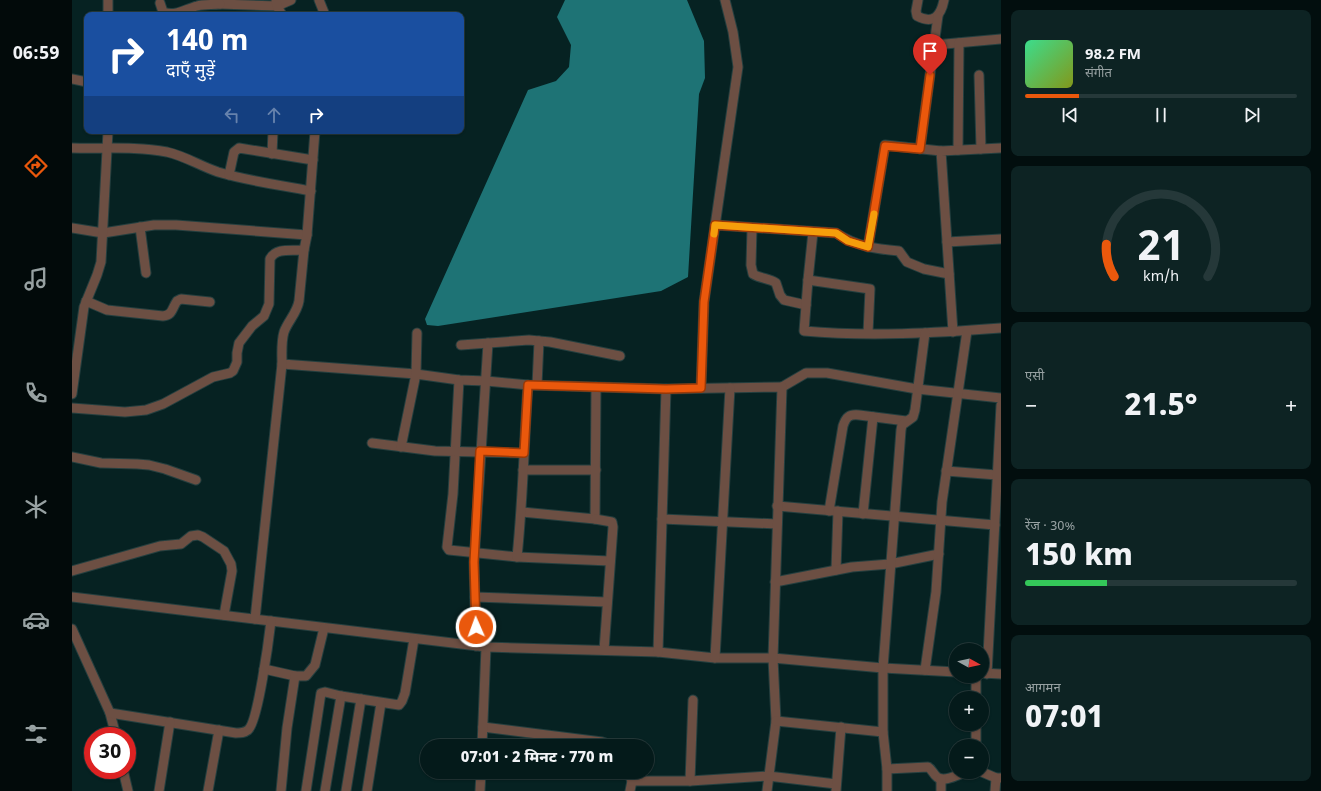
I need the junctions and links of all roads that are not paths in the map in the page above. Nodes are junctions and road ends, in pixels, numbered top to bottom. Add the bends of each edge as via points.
1 (108, 0) edge
2 (291, 0) edge
3 (319, 0) edge
4 (725, 0) edge
5 (918, 0) edge
6 (944, 0) edge
7 (217, 2) edge
8 (160, 3) dead end
9 (276, 3) edge
10 (237, 10) edge
11 (108, 12) edge
12 (163, 12) edge
13 (182, 12) edge
14 (280, 12) edge
15 (325, 12) edge
16 (938, 25) junction
17 (1001, 39) edge
18 (959, 43) junction
19 (934, 46) junction
20 (979, 75) dead end
21 (72, 79) edge
22 (84, 81) edge
23 (108, 134) edge
24 (273, 134) edge
25 (315, 134) edge
26 (107, 147) junction
27 (72, 148) edge
28 (1001, 148) edge
29 (920, 149) junction
30 (981, 149) junction
31 (958, 150) junction
32 (941, 151) junction
33 (272, 154) junction
34 (313, 160) junction
35 (229, 175) junction
36 (311, 191) junction
37 (715, 225) junction
38 (140, 227) junction
39 (72, 228) edge
40 (752, 228) junction
41 (813, 232) junction
42 (103, 233) junction
43 (307, 235) junction
44 (1001, 239) edge
45 (946, 242) junction
46 (868, 247) junction
47 (304, 250) junction
48 (146, 273) dead end
49 (949, 274) junction
50 (808, 280) junction
51 (86, 301) junction
52 (210, 302) dead end
53 (806, 305) junction
54 (1001, 328) edge
55 (968, 331) junction
56 (953, 332) junction
57 (417, 333) dead end
58 (868, 333) junction
59 (925, 333) junction
60 (539, 341) junction
61 (488, 343) junction
62 (461, 345) dead end
63 (620, 356) dead end
64 (282, 364) junction
65 (73, 372) edge
66 (416, 374) junction
67 (459, 380) junction
68 (486, 381) junction
69 (533, 385) junction
70 (596, 387) junction
71 (782, 387) junction
72 (701, 388) junction
73 (730, 388) junction
74 (666, 389) junction
75 (917, 389) junction
76 (72, 394) edge
77 (958, 394) junction
78 (1001, 398) edge
79 (1001, 405) edge
80 (72, 408) edge
81 (873, 417) junction
82 (906, 421) junction
83 (372, 443) dead end
84 (401, 447) junction
85 (455, 451) junction
86 (480, 451) junction
87 (524, 453) junction
88 (72, 457) edge
89 (523, 470) junction
90 (596, 470) junction
91 (946, 471) junction
92 (997, 475) junction
93 (196, 480) dead end
94 (999, 492) edge
95 (777, 506) junction
96 (834, 511) junction
97 (522, 512) junction
98 (863, 514) junction
99 (894, 516) junction
100 (595, 519) junction
101 (662, 519) junction
102 (942, 520) junction
103 (722, 522) junction
104 (777, 524) junction
105 (995, 525) junction
106 (475, 553) junction
107 (939, 554) junction
108 (517, 557) junction
109 (997, 557) edge
110 (610, 561) junction
111 (890, 564) junction
112 (836, 570) junction
113 (72, 571) edge
114 (775, 582) junction
115 (72, 596) edge
116 (475, 597) junction
117 (607, 602) junction
118 (224, 615) junction
119 (255, 619) junction
120 (271, 621) junction
121 (324, 628) junction
122 (72, 629) edge
123 (414, 639) junction
124 (988, 643) edge
125 (476, 646) junction
126 (486, 647) junction
127 (604, 650) junction
128 (658, 652) junction
129 (715, 658) junction
130 (773, 658) junction
131 (883, 668) junction
132 (264, 669) junction
133 (925, 670) junction
134 (949, 672) edge
135 (989, 673) edge
136 (1001, 674) edge
137 (295, 676) junction
138 (341, 696) junction
139 (361, 699) junction
140 (693, 700) dead end
141 (381, 703) junction
142 (110, 713) junction
143 (776, 721) junction
144 (170, 722) junction
145 (114, 727) edge
146 (483, 727) junction
147 (842, 727) junction
148 (219, 730) junction
149 (882, 732) junction
150 (482, 739) edge
151 (578, 739) edge
152 (887, 769) junction
153 (768, 776) junction
154 (949, 778) edge
155 (998, 778) edge
156 (125, 779) edge
157 (481, 779) edge
158 (631, 779) edge
159 (941, 779) junction
160 (690, 781) junction
161 (632, 782) junction
162 (836, 788) edge
163 (128, 791) edge
164 (159, 791) edge
165 (208, 791) edge
166 (281, 791) edge
167 (306, 791) edge
168 (325, 791) edge
169 (346, 791) edge
170 (368, 791) edge
171 (480, 791) edge
172 (630, 791) edge
173 (767, 791) edge
174 (887, 791) edge
175 (941, 791) edge
176 (995, 791) edge

1 - 11 street
2 - 9 street
3 - 15 street
4 - 37 street via 734,32 738,67
5 - 16 street via 917,16 935,18
6 - 16 street
7 - 10 street
7 - 13 street
8 - 12 street
9 - 10 street
9 - 14 street
16 - 19 street
17 - 18 street
18 - 19 street
18 - 31 street
19 - 29 street
20 - 30 street
21 - 22 street
23 - 26 street
24 - 33 street
25 - 34 street
26 - 27 street
26 - 35 street via 167,152
26 - 42 street
28 - 30 street
29 - 32 street
29 - 46 street via 885,146
30 - 31 street
31 - 32 street
32 - 45 street
33 - 34 street
33 - 35 street via 239,148 232,156
34 - 36 street
35 - 36 street
36 - 43 street
37 - 40 street
37 - 72 street via 704,302
38 - 42 street
38 - 43 street via 182,225
38 - 48 street
39 - 42 street
40 - 41 street
40 - 53 street via 753,274 776,283 784,300
41 - 46 street via 836,233 848,241
41 - 50 street
42 - 51 street via 101,262
43 - 47 street
44 - 45 street
45 - 49 street
46 - 49 street via 899,251 907,262 924,269
47 - 64 street via 298,308 284,332
47 - 80 street via 280,251 273,254 270,259 269,304 264,316 252,326 239,344 233,371 214,377 163,404 146,410 125,412
49 - 56 street
50 - 53 street
50 - 58 street via 870,289
51 - 52 street via 107,310 163,316 168,316 181,299
51 - 65 street
53 - 58 street via 804,331
54 - 55 street
55 - 56 street
55 - 77 street
56 - 59 street
57 - 66 street
58 - 59 street
59 - 75 street
60 - 61 street
60 - 63 street
60 - 69 street
61 - 62 street
61 - 68 street
64 - 66 street
64 - 119 street
65 - 76 street
66 - 67 street
66 - 84 street
67 - 68 street
67 - 85 street
68 - 69 street
68 - 86 street
69 - 70 street
69 - 87 street
70 - 74 street
70 - 90 street
71 - 73 street
71 - 75 street via 806,373 827,373
71 - 95 street
72 - 73 street
72 - 74 street
73 - 103 street
74 - 101 street
75 - 77 street
75 - 82 street via 913,416
77 - 78 street
77 - 91 street
79 - 92 street
81 - 82 street
81 - 96 street via 853,414 845,420
81 - 98 street
82 - 99 street via 901,430
83 - 84 street
84 - 85 street
85 - 86 street
85 - 106 street via 447,547 448,550
86 - 87 street
86 - 106 street
87 - 89 street
88 - 93 street via 100,463 149,466
89 - 90 street
89 - 97 street
90 - 100 street
91 - 92 street
91 - 102 street
92 - 94 street
94 - 105 street
95 - 96 street
95 - 104 street
96 - 98 street
96 - 112 street
97 - 100 street
97 - 108 street
98 - 99 street
99 - 102 street
99 - 111 street
100 - 110 street via 612,522
101 - 103 street
101 - 128 street
102 - 105 street
102 - 107 street
103 - 104 street
103 - 129 street
104 - 114 street
105 - 109 street
106 - 108 street
106 - 116 street
107 - 111 street
107 - 133 street
108 - 110 street
109 - 124 street
110 - 117 street
111 - 112 street
111 - 131 street
112 - 114 street
113 - 118 street via 160,546 181,544 191,536 198,535 224,551 231,564
114 - 130 street
115 - 118 street
116 - 117 street
116 - 125 street
117 - 127 street
118 - 119 street
119 - 120 street
120 - 121 street
120 - 132 street
121 - 123 street
121 - 137 street via 315,665 306,676
122 - 142 street
123 - 125 street
123 - 141 street via 402,701 399,705
125 - 126 street
126 - 127 street
126 - 146 street
127 - 128 street
128 - 129 street
129 - 130 street
130 - 131 street
130 - 143 street
131 - 133 street
131 - 149 street
132 - 137 street
132 - 148 street via 252,725 243,733
133 - 134 street
135 - 136 street
137 - 166 street
138 - 139 street
138 - 167 street via 321,693
138 - 168 street
139 - 141 street
139 - 169 street
140 - 160 street
141 - 170 street
142 - 144 street
142 - 145 street
143 - 147 street
143 - 153 street
144 - 148 street
144 - 164 street
146 - 150 street
146 - 151 street
147 - 149 street
147 - 162 street
148 - 165 street
149 - 152 street
152 - 159 street via 928,767
152 - 174 street
153 - 160 street
153 - 162 street
153 - 173 street
154 - 159 street
155 - 176 street
156 - 163 street
157 - 171 street
158 - 161 street
159 - 175 street
160 - 161 street
161 - 172 street

